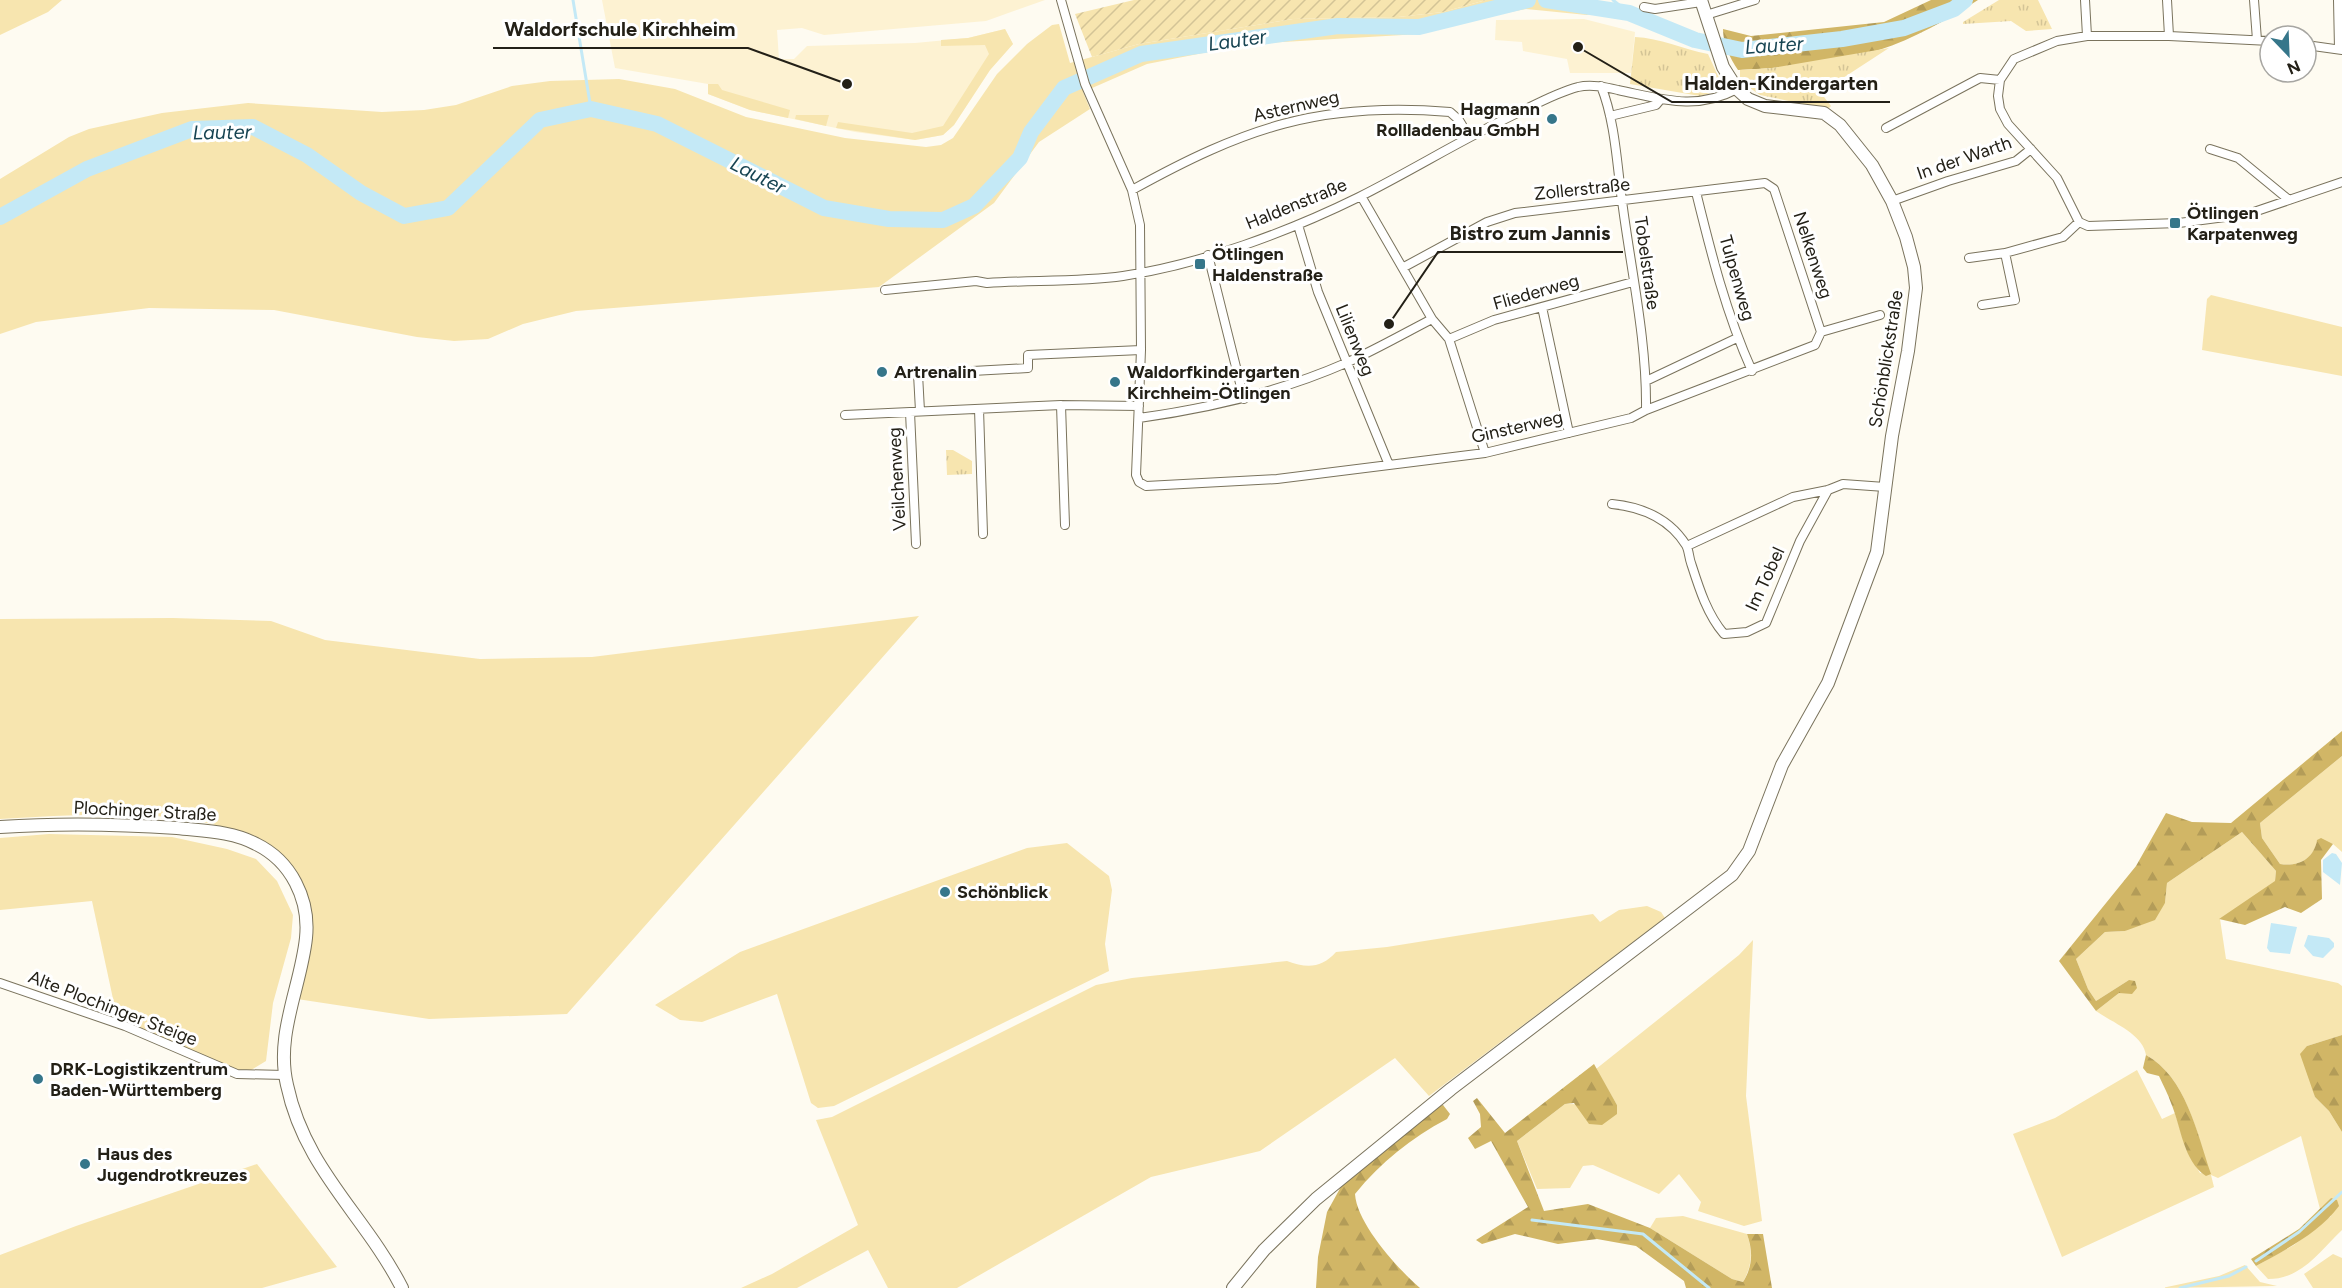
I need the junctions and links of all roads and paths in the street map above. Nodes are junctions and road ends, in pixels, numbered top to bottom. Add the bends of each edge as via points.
1 (1061, 0) edge
2 (1755, 0) edge
3 (2085, 0) edge
4 (2167, 0) edge
5 (2254, 0) edge
6 (2338, 0) edge
7 (1701, 1) edge
8 (1644, 7) dead end
9 (1706, 15) junction
10 (2087, 36) junction
11 (2169, 36) junction
12 (2257, 40) joint
13 (2318, 46) edge
14 (2341, 49) edge
15 (2000, 80) junction
16 (1600, 86) junction
17 (1737, 88) junction
18 (1661, 99) junction
19 (1610, 116) junction
20 (1887, 128) dead end
21 (1468, 135) junction
22 (2031, 149) junction
23 (2210, 149) dead end
24 (2342, 182) edge
25 (1774, 189) joint
26 (1132, 190) junction
27 (1696, 192) junction
28 (1361, 196) junction
29 (1622, 200) junction
30 (2289, 200) junction
31 (1892, 201) junction
32 (2079, 222) junction
33 (1299, 225) junction
34 (2005, 253) junction
35 (1208, 255) junction
36 (1969, 258) dead end
37 (1404, 267) junction
38 (1143, 272) junction
39 (1633, 282) junction
40 (885, 290) dead end
41 (1982, 305) dead end
42 (1542, 307) junction
43 (1880, 315) dead end
44 (1432, 319) junction
45 (1821, 332) junction
46 (1737, 338) junction
47 (1449, 339) junction
48 (1142, 350) junction
49 (1346, 363) junction
50 (1752, 371) junction
51 (1646, 381) junction
52 (1244, 399) junction
53 (1060, 405) junction
54 (1139, 406) junction
55 (979, 409) junction
56 (1646, 410) junction
57 (915, 412) junction
58 (845, 415) dead end
59 (1139, 418) junction
60 (1569, 433) junction
61 (1485, 453) junction
62 (1389, 465) junction
63 (1885, 487) junction
64 (1828, 490) junction
65 (1612, 504) dead end
66 (1065, 525) dead end
67 (983, 534) dead end
68 (916, 544) dead end
69 (1687, 546) junction
70 (0, 826) edge
71 (0, 983) edge
72 (285, 1075) junction
73 (402, 1288) edge
74 (1233, 1288) edge

1 - 26 street via 1077,60
2 - 9 street
3 - 10 street
4 - 11 street
5 - 12 street
6 - 14 street
7 - 8 street via 1655,9
7 - 9 street
9 - 17 street via 1723,67
10 - 11 street
10 - 15 street via 2036,47 2014,58
11 - 12 street
13 - 14 street
15 - 20 street via 1980,78
15 - 22 street via 2000,109
16 - 18 street, Haldenstraße
16 - 19 street, Tobelstraße
16 - 21 street, Haldenstraße via 1562,92
17 - 18 street, Haldenstraße via 1718,99 1701,102
17 - 31 street, Schönblickstraße via 1748,99 1765,106 1824,113 1840,125 1872,165
18 - 19 street, Haldenstraße via 1656,105
19 - 29 street, Tobelstraße
21 - 26 street, Asternweg via 1450,112 1382,109 1325,113 1213,148
21 - 28 street, Haldenstraße
22 - 31 street, In der Warth via 2016,161
22 - 32 street, In der Warth via 2057,178
23 - 30 street via 2238,158
24 - 30 street
25 - 27 street, Zollerstraße via 1765,183
25 - 45 street, Nelkenweg
26 - 38 street via 1140,225
27 - 29 street, Zollerstraße
27 - 46 street, Tulpenweg
28 - 33 street, Haldenstraße
28 - 37 street
29 - 37 street, Zollerstraße via 1515,213
29 - 39 street, Tobelstraße
30 - 32 street via 2248,214 2178,223 2088,226
31 - 63 street, Schönblickstraße via 1914,267 1916,288
32 - 34 street via 2062,237
33 - 35 street, Haldenstraße
33 - 49 street, Lilienweg via 1318,292
34 - 36 street
34 - 41 street via 2015,300
35 - 38 street, Haldenstraße
35 - 52 street
37 - 44 street
38 - 40 street, Haldenstraße
38 - 48 street
39 - 42 street, Fliederweg
39 - 51 street, Tobelstraße
42 - 47 street, Fliederweg via 1494,320
42 - 60 street
43 - 45 street, Ginsterweg
44 - 47 street
44 - 49 street
45 - 50 street, Ginsterweg via 1815,345
46 - 50 street, Tulpenweg
46 - 51 street
47 - 61 street
48 - 54 street
48 - 57 street via 1028,355 1028,368 918,374
49 - 52 street
49 - 62 street, Lilienweg
50 - 56 street, Ginsterweg
51 - 56 street, Tobelstraße
52 - 59 street
53 - 54 street, Veilchenweg
53 - 55 street, Veilchenweg
53 - 66 street
54 - 59 street
55 - 57 street, Veilchenweg
55 - 67 street
56 - 60 street, Ginsterweg via 1631,418
57 - 58 street, Veilchenweg
57 - 68 street, Veilchenweg
59 - 62 street, Ginsterweg via 1136,475 1146,486 1209,484
60 - 61 street, Ginsterweg
61 - 62 street, Ginsterweg
63 - 64 street via 1843,484
63 - 74 street, Schönblickstraße via 1877,552 1828,683 1782,765 1757,834 1741,864 1723,883 1640,943 1316,1199 1264,1250
64 - 69 street via 1793,497
64 - 69 street, Im Tobel via 1800,541 1766,622 1747,632 1724,634 1713,621
65 - 69 street, Im Tobel via 1636,506 1652,513
70 - 72 street, Plochinger Straße via 116,825 218,832 256,843 280,859 296,883 306,917 306,937 286,1035
71 - 72 street, Alte Plochinger Steige via 125,1026 237,1074
72 - 73 street, Plochinger Straße via 302,1134 320,1168 388,1260

